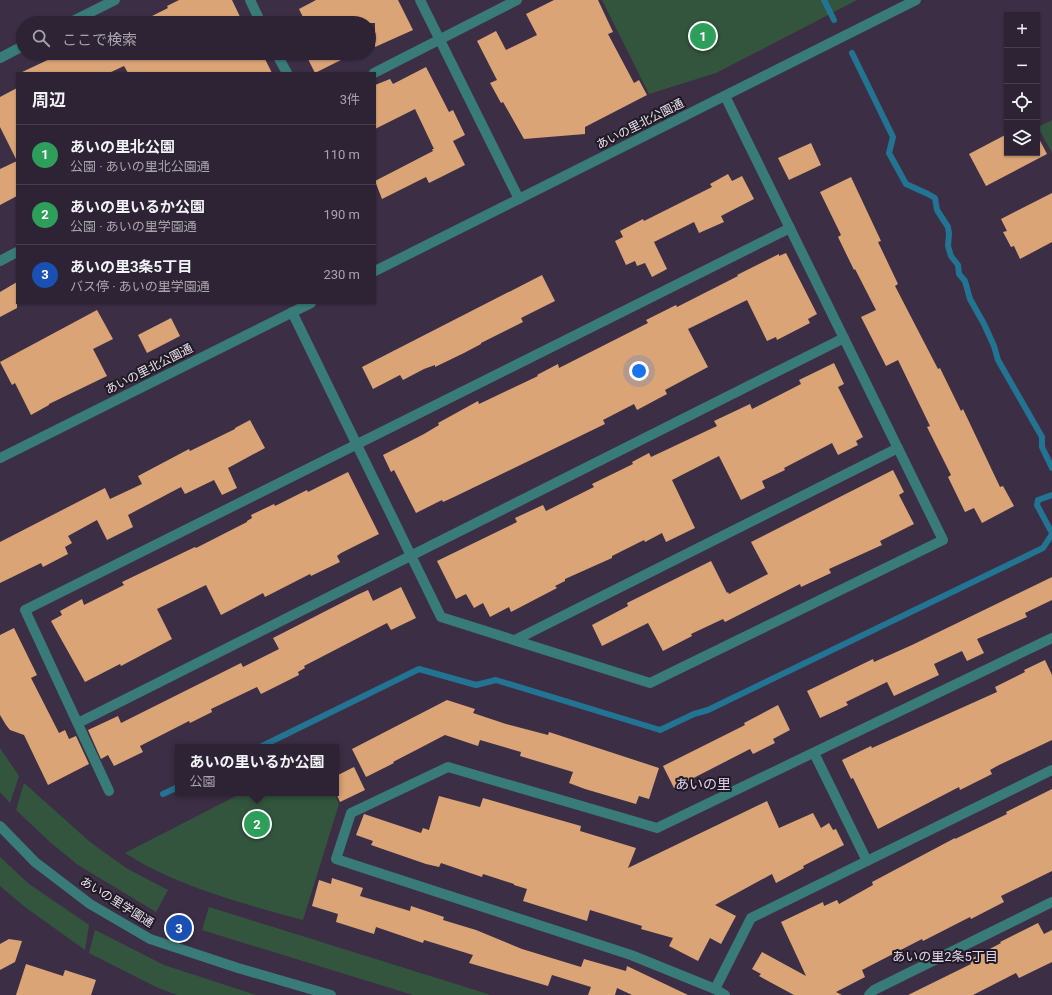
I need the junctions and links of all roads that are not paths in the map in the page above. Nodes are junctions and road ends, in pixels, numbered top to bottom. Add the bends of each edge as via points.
1 (115, 0) edge
2 (250, 0) edge
3 (420, 0) edge
4 (517, 0) edge
5 (916, 0) edge
6 (83, 16) edge
7 (258, 16) edge
8 (440, 40) junction
9 (16, 50) edge
10 (0, 58) edge
11 (280, 60) edge
12 (286, 72) edge
13 (376, 72) edge
14 (725, 96) junction
15 (519, 199) junction
16 (790, 228) junction
17 (16, 253) edge
18 (0, 261) edge
19 (376, 270) edge
20 (308, 304) edge
21 (292, 312) junction
22 (844, 338) junction
23 (357, 444) junction
24 (898, 448) junction
25 (0, 458) edge
26 (411, 555) junction
27 (1052, 638) edge
28 (515, 640) junction
29 (78, 723) junction
30 (814, 753) junction
31 (1052, 770) edge
32 (109, 791) dead end
33 (0, 826) edge
34 (867, 861) junction
35 (1052, 902) edge
36 (715, 989) junction
37 (331, 995) edge
38 (725, 995) edge
39 (868, 995) edge

1 - 6 street
2 - 7 street
3 - 8 street
4 - 8 street
5 - 14 street, あいの里北公園通
8 - 13 street
8 - 15 street
9 - 10 street
11 - 12 street
14 - 15 street, あいの里北公園通
14 - 16 street
15 - 19 street, あいの里北公園通
16 - 22 street
16 - 23 street
17 - 18 street
20 - 21 street, あいの里北公園通
21 - 23 street
21 - 25 street, あいの里北公園通
22 - 24 street
22 - 26 street
23 - 26 street
23 - 29 street via 25,610
24 - 28 street
24 - 28 street via 943,540 650,683
26 - 28 street via 442,617
26 - 29 street
27 - 30 street
29 - 32 street
30 - 34 street
30 - 36 street via 657,828 448,767 351,813 336,859 631,955
31 - 34 street
33 - 37 street, あいの里学園通 via 35,862 90,904 150,939
34 - 36 street via 751,918
35 - 39 street
36 - 38 street

